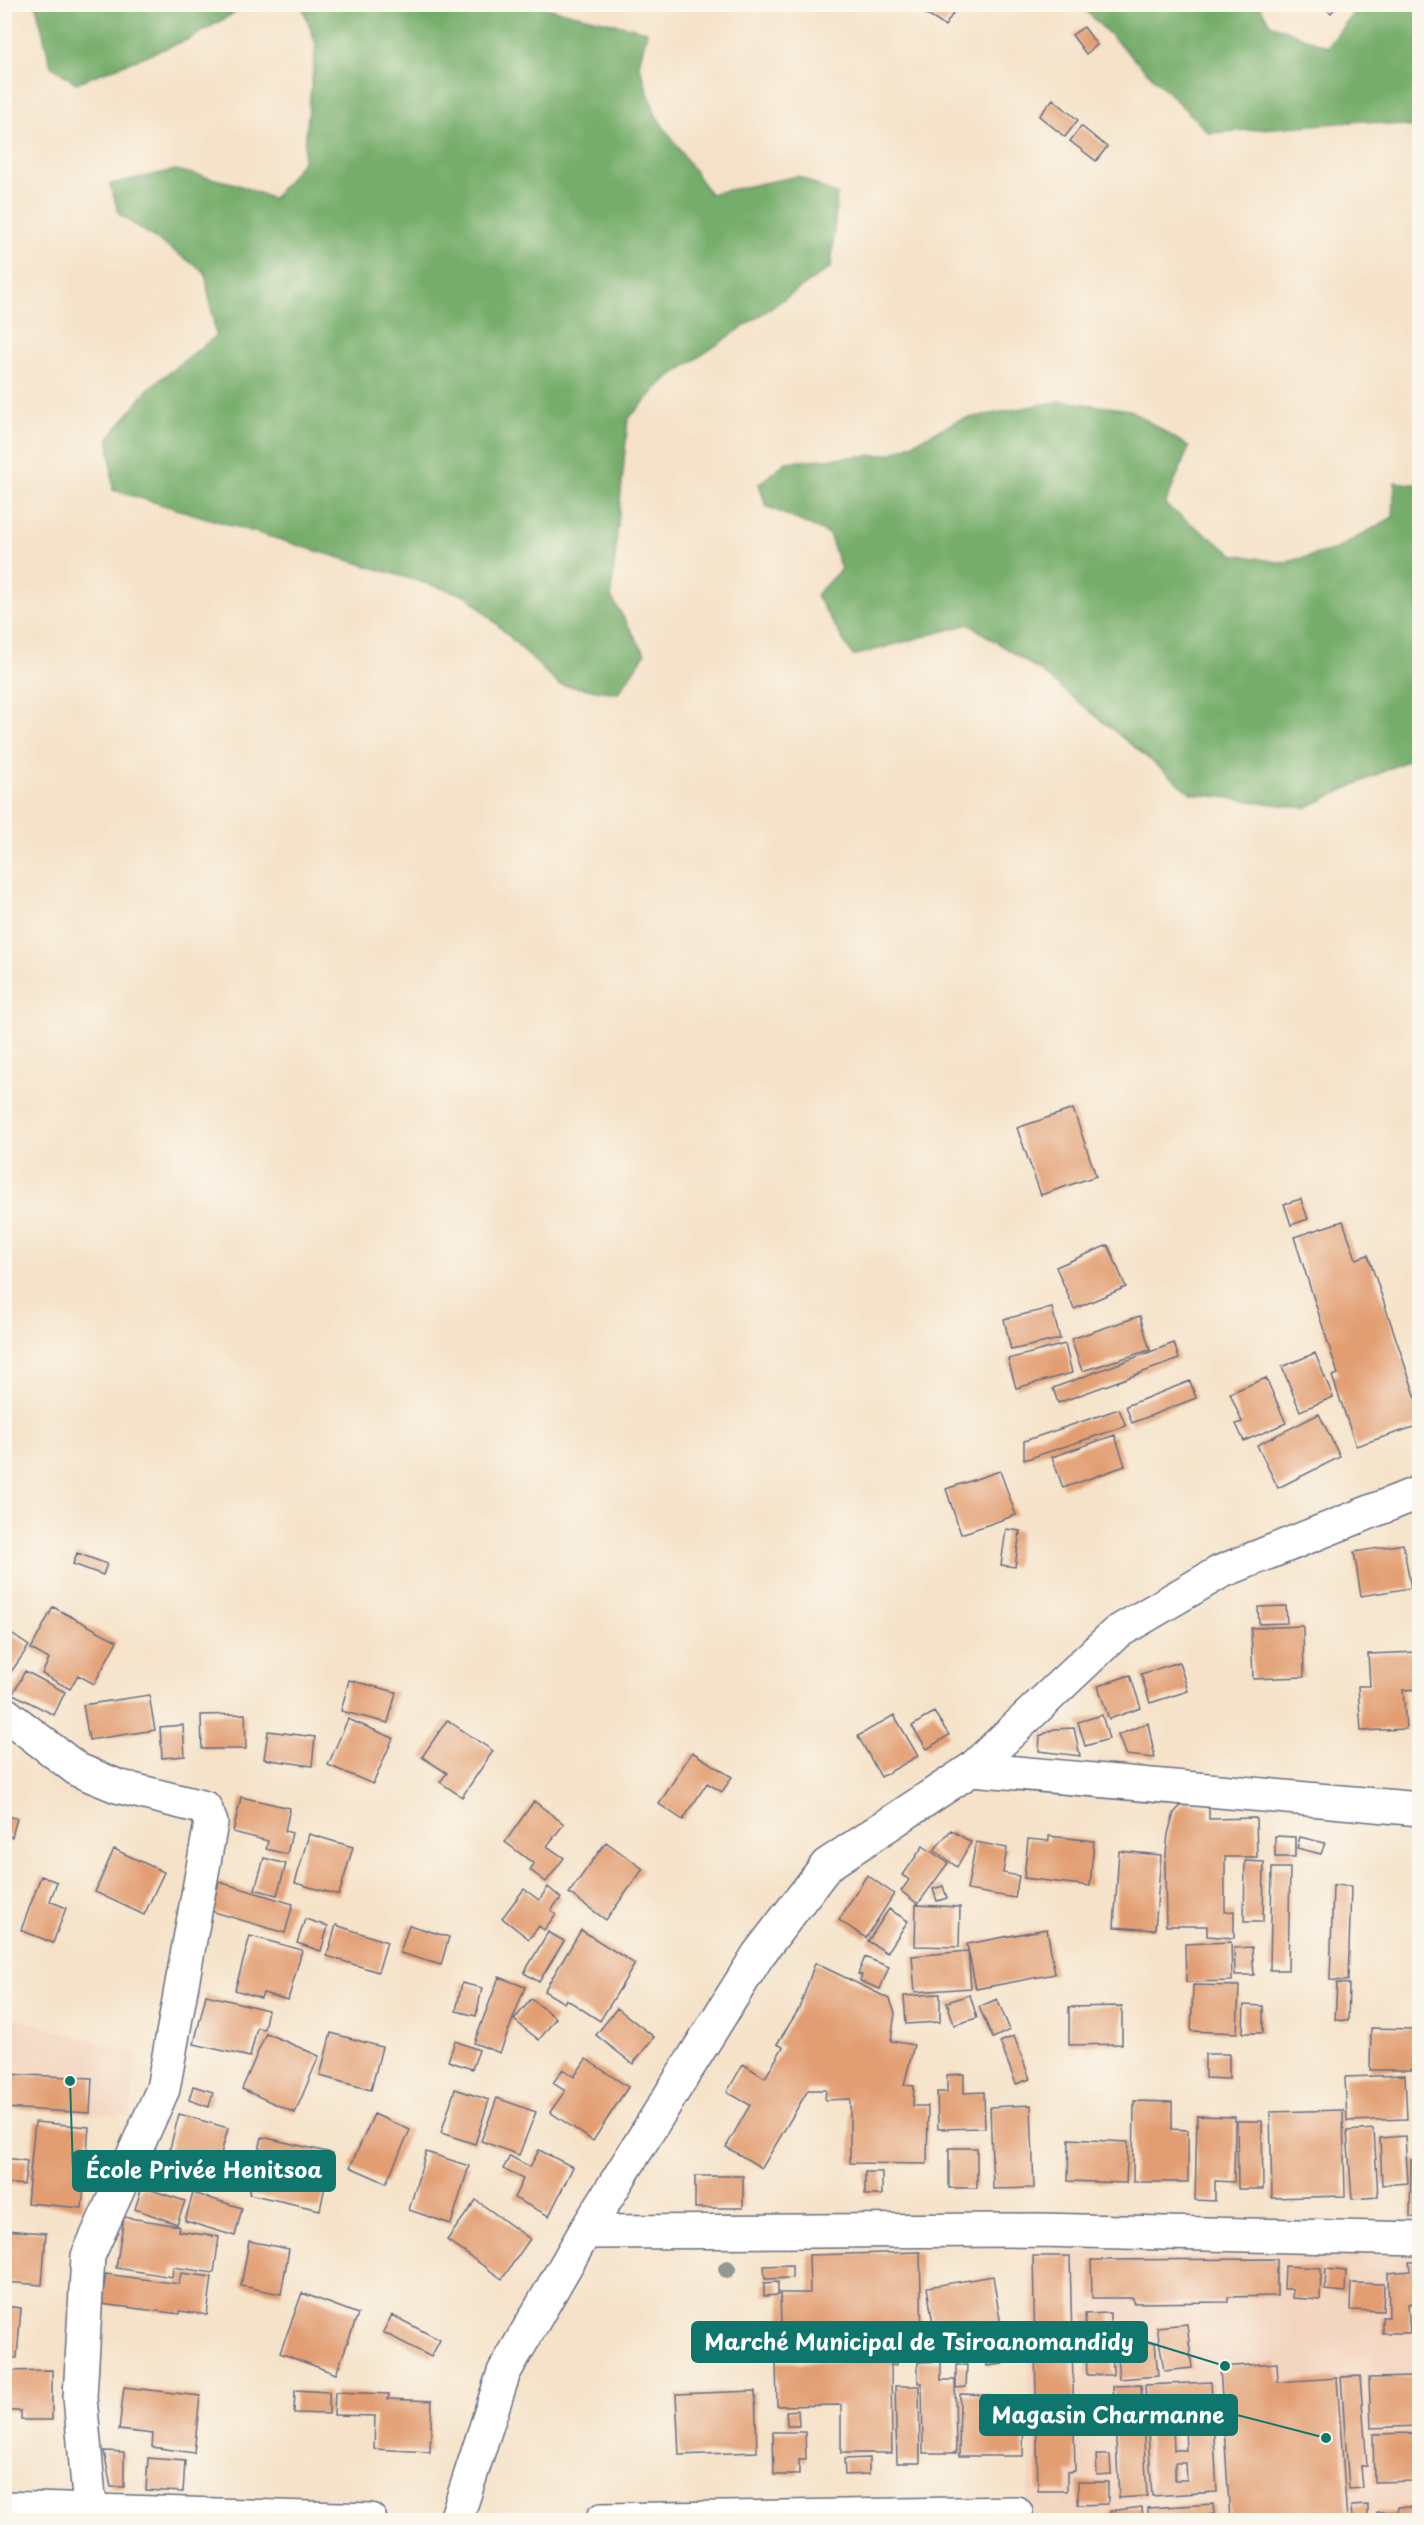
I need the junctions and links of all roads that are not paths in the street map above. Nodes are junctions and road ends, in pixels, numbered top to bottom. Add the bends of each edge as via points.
1 (1419, 1492) edge
2 (4, 1713) edge
3 (972, 1769) junction
4 (1419, 1809) edge
5 (585, 2232) junction
6 (1419, 2239) edge
7 (4, 2508) edge
8 (1016, 2513) dead end
9 (91, 2516) edge
10 (370, 2520) edge
11 (456, 2520) edge
12 (602, 2520) edge

1 - 3 street via 1220,1572 1116,1633
2 - 9 street via 78,1770 117,1786 205,1808 211,1823 162,2089 88,2256 80,2397
3 - 4 street
3 - 5 street via 827,1865 758,1954
5 - 6 street via 1039,2230
5 - 11 street via 504,2372
7 - 9 street
8 - 12 street
9 - 10 street

